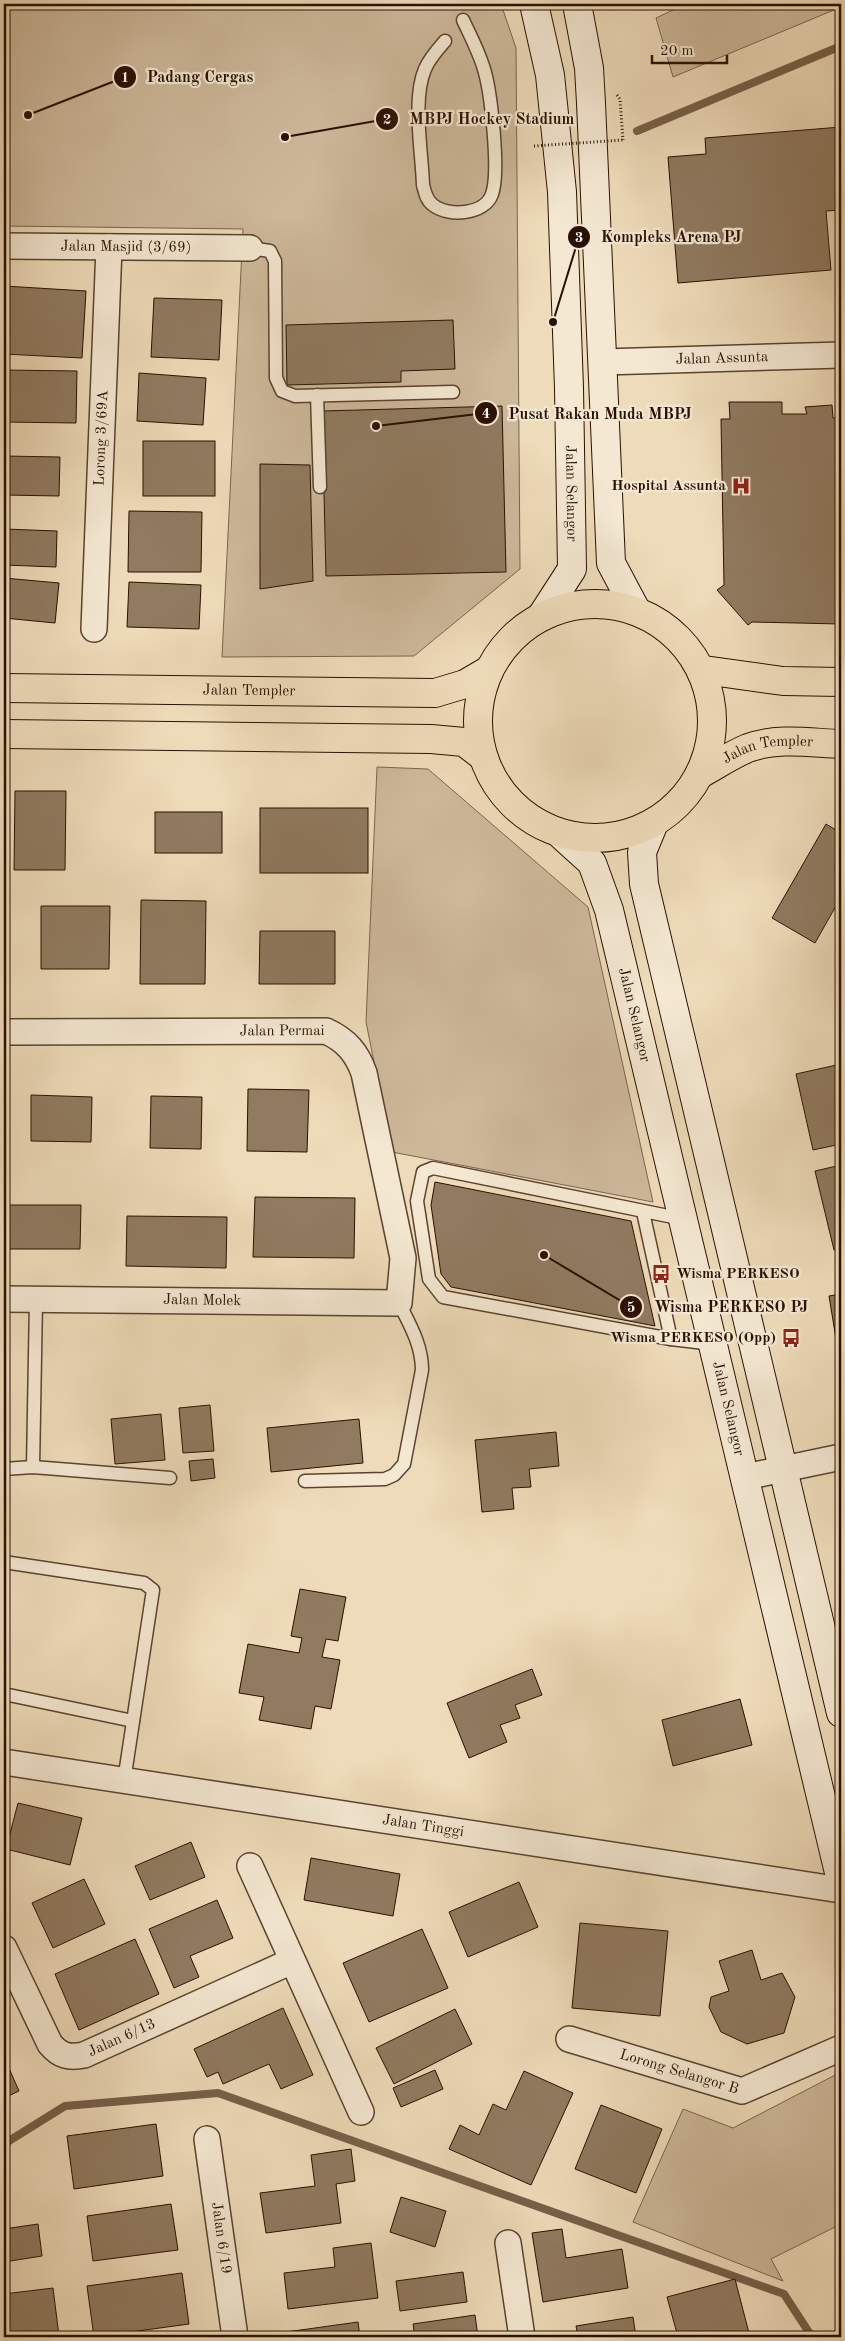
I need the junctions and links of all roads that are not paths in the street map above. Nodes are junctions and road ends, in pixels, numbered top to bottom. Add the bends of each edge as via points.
1 (534, 4) edge
2 (576, 4) edge
3 (463, 20) dead end
4 (445, 41) dead end
5 (4, 246) edge
6 (109, 247) junction
7 (250, 248) joint
8 (841, 355) edge
9 (603, 362) junction
10 (453, 392) dead end
11 (317, 395) junction
12 (320, 487) dead end
13 (636, 610) junction
14 (541, 617) junction
15 (94, 629) dead end
16 (489, 670) junction
17 (704, 670) junction
18 (841, 682) edge
19 (4, 688) edge
20 (4, 734) edge
21 (841, 744) edge
22 (481, 755) junction
23 (700, 774) junction
24 (654, 823) junction
25 (560, 834) junction
26 (4, 1032) edge
27 (643, 1212) junction
28 (683, 1219) junction
29 (4, 1299) edge
30 (36, 1300) junction
31 (399, 1303) junction
32 (671, 1339) junction
33 (713, 1344) junction
34 (841, 1457) edge
35 (33, 1466) junction
36 (4, 1469) edge
37 (783, 1469) junction
38 (745, 1477) junction
39 (170, 1478) dead end
40 (305, 1481) dead end
41 (4, 1562) edge
42 (4, 1694) edge
43 (841, 1713) edge
44 (133, 1721) junction
45 (4, 1762) edge
46 (124, 1781) junction
47 (250, 1866) dead end
48 (841, 1881) edge
49 (841, 1890) edge
50 (4, 1948) edge
51 (292, 1961) junction
52 (569, 2039) dead end
53 (841, 2048) edge
54 (361, 2112) dead end
55 (207, 2139) dead end
56 (508, 2243) dead end
57 (235, 2337) edge
58 (522, 2337) edge

1 - 14 main road, Jalan Selangor via 550,75 562,192 572,569
2 - 9 main road via 589,68
3 - 4 lane via 486,78 495,178 493,194 486,205 469,212 441,210 432,205 423,185 421,85 425,69
5 - 6 street, Jalan Masjid (3/69)
6 - 7 street, Jalan Masjid (3/69)
6 - 15 street, Lorong 3/69A
7 - 11 lane via 270,251 275,260 278,385 288,395
8 - 9 street, Jalan Assunta
9 - 13 main road via 611,563
10 - 11 lane
11 - 12 lane
13 - 14 main road via 602,604 571,607
13 - 17 main road via 664,624 681,639
14 - 16 main road via 511,640
16 - 19 main road, Jalan Templer via 465,684 435,693
16 - 22 main road via 479,698 477,727
17 - 18 main road via 784,681
17 - 23 main road via 711,705 711,741
20 - 22 main road via 431,739 464,742
21 - 23 main road, Jalan Templer via 762,744
22 - 25 main road via 494,784 515,808 541,827
23 - 24 main road via 680,802
24 - 25 main road via 624,835 592,839
24 - 37 main road via 642,852 644,884
25 - 28 main road, Jalan Selangor via 592,863 609,910
26 - 31 street, Jalan Permai via 326,1031 344,1041 353,1050 364,1073 401,1248
27 - 28 lane
27 - 32 lane
27 - 32 lane via 433,1168 423,1172 417,1201 429,1279 443,1296
28 - 33 main road, Jalan Selangor
29 - 30 street, Jalan Molek
30 - 31 street, Jalan Molek
30 - 35 lane
31 - 40 lane via 419,1343 422,1357 404,1464 394,1476 385,1479
32 - 33 lane
33 - 38 main road, Jalan Selangor
34 - 37 street
35 - 36 lane
35 - 39 lane
37 - 38 street
37 - 43 main road
38 - 48 main road, Jalan Selangor
41 - 44 lane via 150,1586 154,1596
42 - 44 lane
44 - 46 lane
45 - 46 street, Jalan Tinggi
46 - 49 street, Jalan Tinggi
47 - 51 street
50 - 51 street, Jalan 6/13 via 50,2044 65,2056 74,2057
51 - 54 street
52 - 53 street, Lorong Selangor B via 742,2091
55 - 57 street, Jalan 6/19
56 - 58 street

